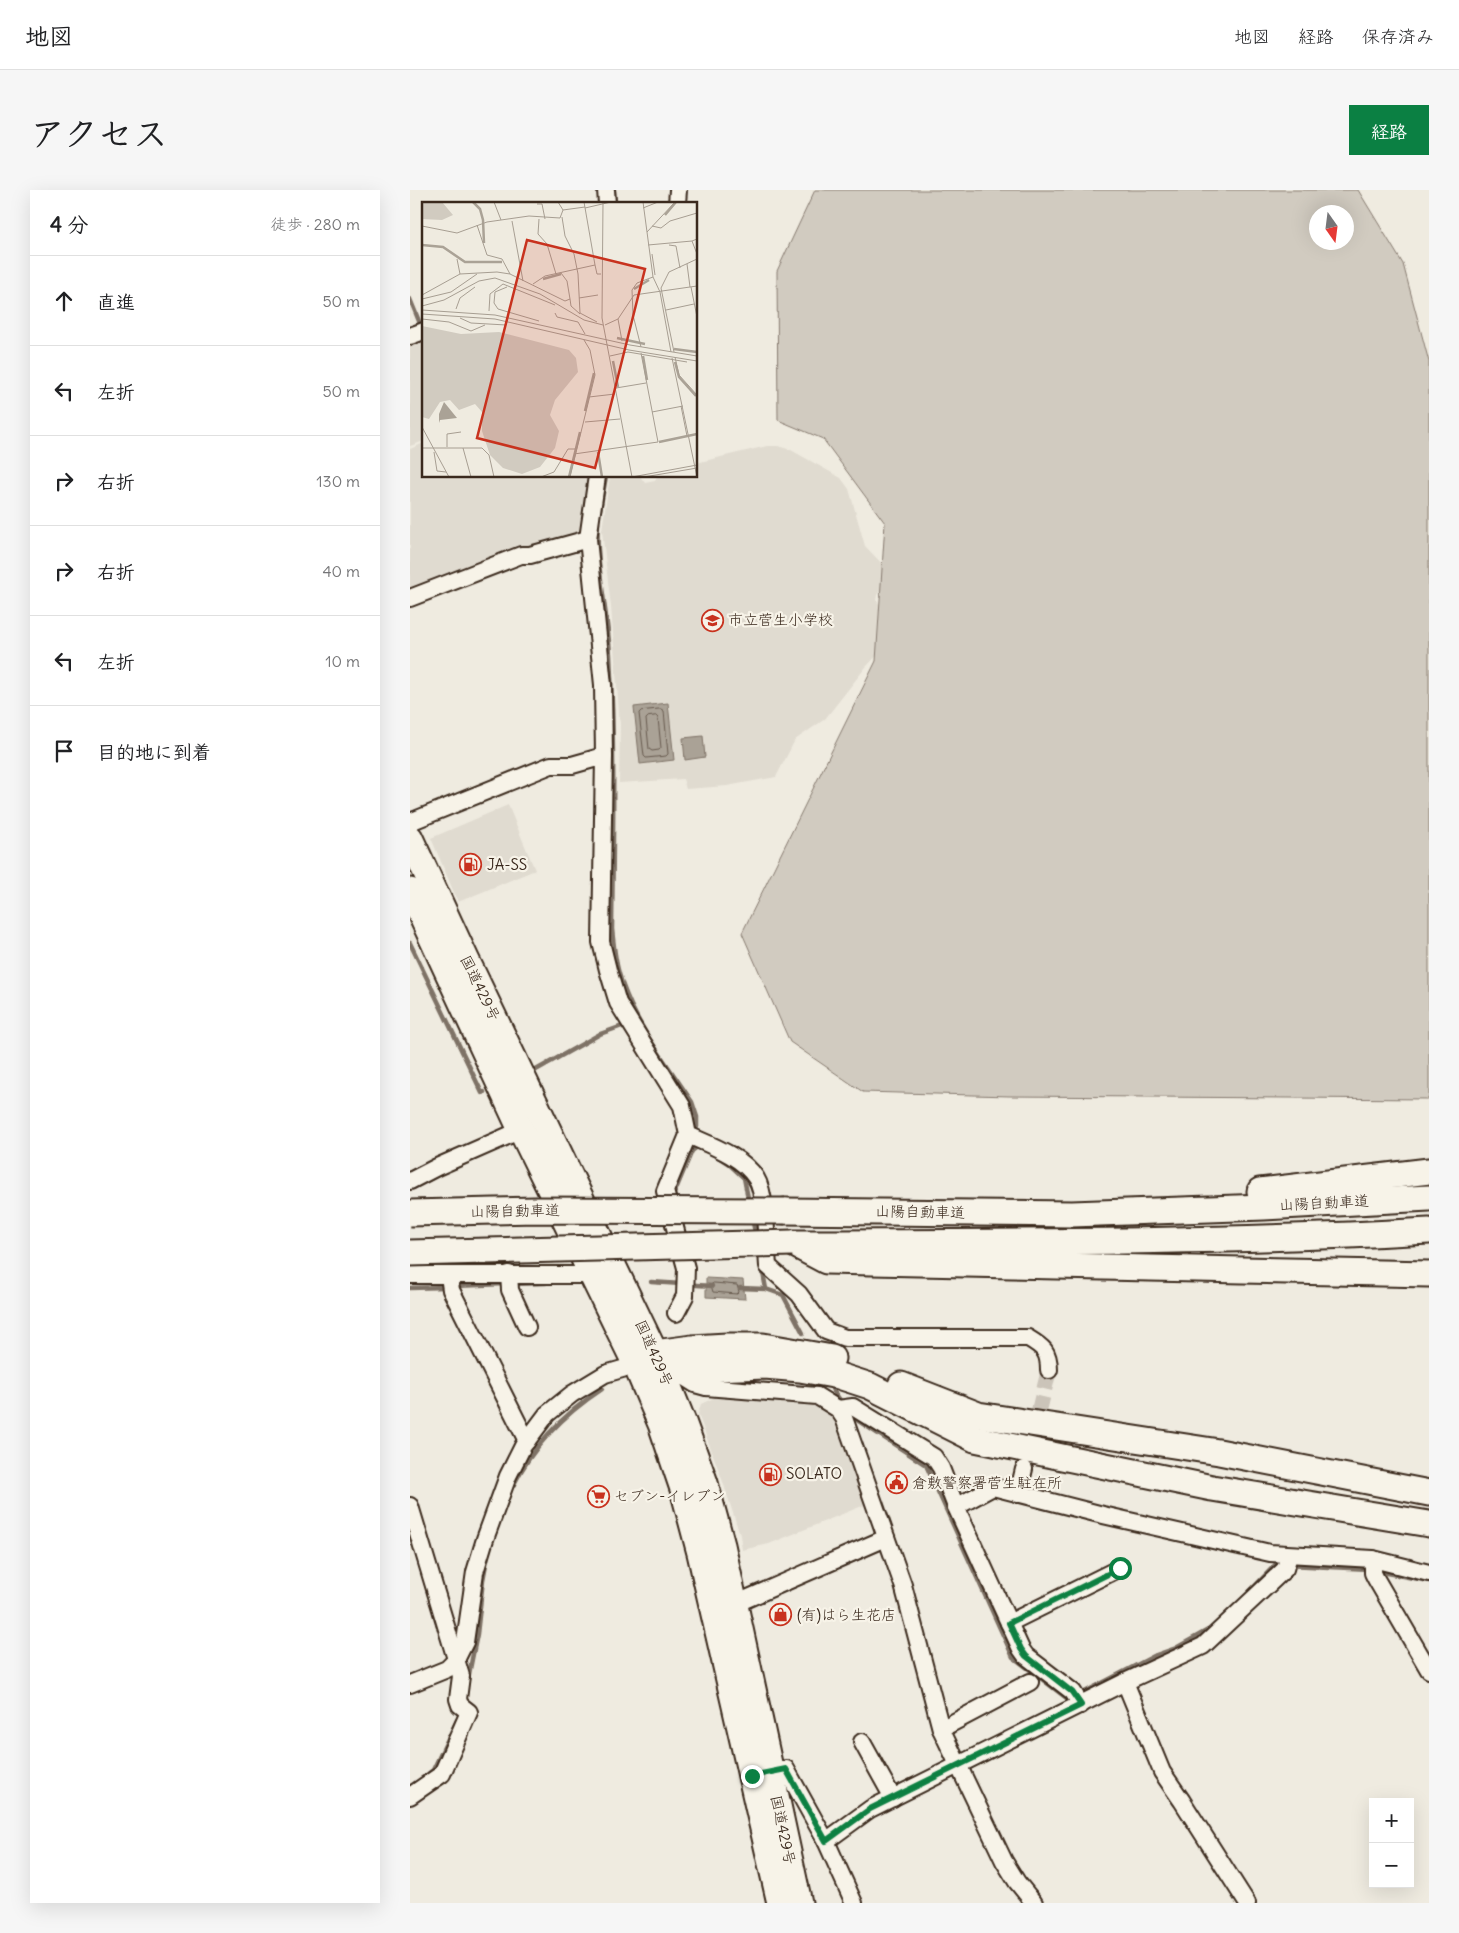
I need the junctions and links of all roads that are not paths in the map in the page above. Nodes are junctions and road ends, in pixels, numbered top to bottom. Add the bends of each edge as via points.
1 (422, 332) edge
2 (410, 336) edge
3 (597, 478) edge
4 (588, 539) junction
5 (410, 598) edge
6 (604, 756) junction
7 (410, 822) edge
8 (410, 838) edge
9 (410, 891) edge
10 (521, 1130) junction
11 (688, 1135) junction
12 (1429, 1171) edge
13 (410, 1182) edge
14 (1429, 1198) edge
15 (410, 1213) edge
16 (1072, 1214) junction
17 (1429, 1231) edge
18 (792, 1243) junction
19 (410, 1253) edge
20 (592, 1274) junction
21 (1429, 1274) edge
22 (410, 1276) edge
23 (509, 1281) junction
24 (450, 1282) junction
25 (676, 1313) dead end
26 (527, 1327) dead end
27 (657, 1365) junction
28 (1049, 1370) tunnel mouth
29 (843, 1408) junction
30 (527, 1441) junction
31 (1024, 1469) tunnel mouth
32 (1429, 1493) edge
33 (1018, 1494) junction
34 (410, 1506) edge
35 (956, 1507) junction
36 (1429, 1524) edge
37 (886, 1538) junction
38 (1287, 1562) junction
39 (1373, 1566) junction
40 (1120, 1568) dead end
41 (1429, 1572) edge
42 (735, 1604) junction
43 (1009, 1623) junction
44 (456, 1660) junction
45 (1429, 1670) edge
46 (1030, 1682) dead end
47 (1125, 1682) junction
48 (410, 1684) edge
49 (1077, 1698) junction
50 (941, 1729) junction
51 (862, 1742) dead end
52 (958, 1766) junction
53 (761, 1774) junction
54 (410, 1796) edge
55 (893, 1798) junction
56 (826, 1841) junction
57 (780, 1903) edge
58 (800, 1903) edge
59 (854, 1903) edge
60 (1034, 1903) edge
61 (1247, 1903) edge

1 - 2 street
3 - 4 street
4 - 5 street via 521,555
4 - 6 street via 603,685
6 - 7 street via 572,765 551,765
6 - 11 street via 603,952 618,1003 682,1106
8 - 27 highway, 国道429号
9 - 10 highway, 国道429号
10 - 13 street
10 - 20 highway, 国道429号
11 - 25 street via 666,1191 686,1268 685,1296
11 - 28 street via 743,1164 756,1178 762,1193 768,1266 799,1294 826,1331 845,1338 1028,1338 1041,1346 1049,1358
12 - 16 highway
14 - 16 highway, 山陽自動車道
15 - 16 highway, 山陽自動車道, bridge via 536,1210
17 - 18 highway, 山陽自動車道 via 1093,1242
18 - 19 highway, 山陽自動車道, bridge
18 - 21 highway via 826,1260
20 - 23 street
20 - 27 highway, 国道429号
22 - 24 street
23 - 24 street
23 - 26 street
24 - 30 street
27 - 29 street via 706,1387 817,1396
27 - 30 street via 605,1374 547,1414
27 - 32 highway via 692,1348 762,1346 801,1352 837,1359 978,1415 1219,1452
27 - 36 highway via 765,1366 839,1376 870,1386 975,1439 1212,1488
27 - 42 highway, 国道429号 via 705,1483
27 - 53 highway, 国道429号 via 661,1424 683,1489
29 - 35 street via 853,1407 934,1457
29 - 37 street
30 - 44 street via 508,1476 485,1539 475,1572 465,1642
31 - 33 street
33 - 35 street via 993,1487
33 - 38 street via 1270,1552
34 - 44 street
35 - 43 street
37 - 42 street
37 - 50 street via 903,1585
38 - 39 street
38 - 47 street via 1203,1646
39 - 41 street
39 - 45 street
40 - 43 street
42 - 53 highway, 国道429号
43 - 49 street via 1026,1656
44 - 48 street via 448,1668
44 - 54 street via 461,1676 458,1699 470,1712 442,1774
46 - 50 street
47 - 49 street
47 - 61 street via 1162,1772
49 - 52 street
50 - 52 street
51 - 55 street
52 - 55 street
52 - 60 street via 1004,1861
53 - 56 street via 786,1769
53 - 57 highway, 国道429号
53 - 58 highway, 国道429号
55 - 56 street via 870,1809
56 - 59 street

